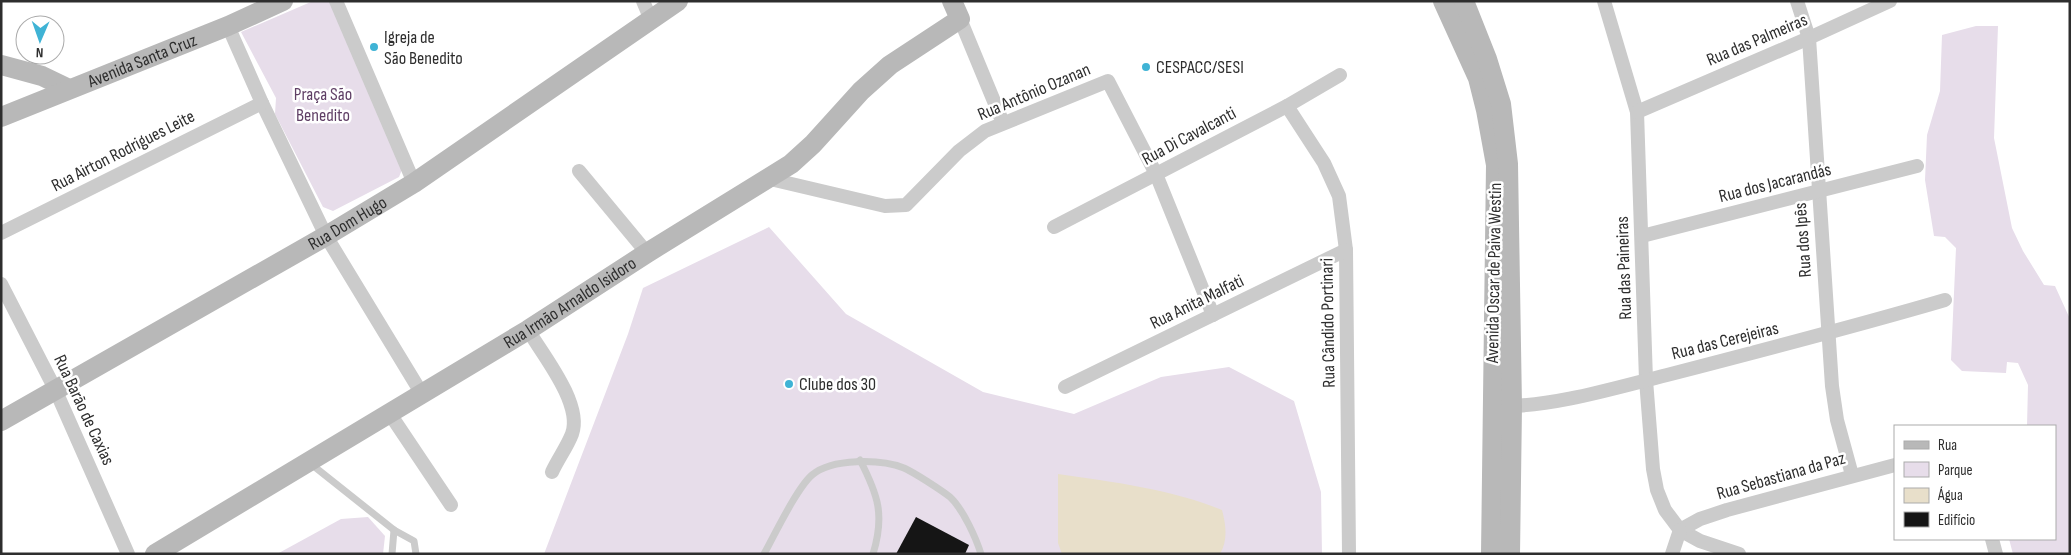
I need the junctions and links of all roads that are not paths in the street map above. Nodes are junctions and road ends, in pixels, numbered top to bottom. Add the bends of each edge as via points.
1 (283, 1) edge
2 (336, 1) edge
3 (643, 1) edge
4 (678, 1) edge
5 (1443, 1) edge
6 (1464, 1) edge
7 (1604, 1) edge
8 (1797, 1) edge
9 (1890, 1) edge
10 (956, 10) edge
11 (651, 20) junction
12 (228, 26) junction
13 (1809, 38) junction
14 (1, 65) edge
15 (1340, 76) dead end
16 (69, 89) junction
17 (262, 103) junction
18 (1287, 106) junction
19 (1637, 112) junction
20 (1, 117) edge
21 (1003, 123) junction
22 (1502, 165) junction
23 (1916, 166) dead end
24 (580, 171) dead end
25 (1156, 174) junction
26 (766, 178) junction
27 (414, 183) junction
28 (1818, 191) junction
29 (1054, 227) dead end
30 (1, 233) edge
31 (326, 236) junction
32 (1642, 236) junction
33 (1346, 250) junction
34 (647, 253) junction
35 (1, 284) edge
36 (1945, 300) dead end
37 (1213, 315) junction
38 (528, 330) junction
39 (1828, 334) junction
40 (1646, 380) junction
41 (1065, 387) dead end
42 (55, 389) junction
43 (422, 394) junction
44 (1502, 406) junction
45 (390, 414) junction
46 (1, 421) edge
47 (860, 460) junction
48 (308, 462) junction
49 (1894, 464) edge
50 (552, 472) dead end
51 (1852, 475) junction
52 (451, 505) dead end
53 (394, 530) junction
54 (1680, 530) junction
55 (1992, 540) edge
56 (128, 554) edge
57 (155, 554) edge
58 (392, 554) edge
59 (416, 554) edge
60 (764, 554) edge
61 (873, 554) edge
62 (981, 554) edge
63 (1349, 554) edge
64 (1491, 554) edge
65 (1510, 554) edge
66 (1672, 554) edge
67 (1739, 554) edge
68 (1996, 554) edge

1 - 12 street, Avenida Santa Cruz
2 - 27 street
3 - 11 street
4 - 11 street, Rua Dom Hugo
5 - 22 street, Avenida Oscar de Paiva Westin via 1478,78
6 - 22 street, Avenida Oscar de Paiva Westin via 1501,104
7 - 19 street, Rua das Paineiras
8 - 13 street, Rua dos Ipês
9 - 13 street, Rua das Palmeiras
10 - 21 street
10 - 26 street, Rua Irmão Arnaldo Isidoro via 861,91 813,144 790,164
11 - 27 street, Rua Dom Hugo
12 - 16 street, Avenida Santa Cruz
12 - 17 street
13 - 19 street, Rua das Palmeiras
13 - 28 street, Rua dos Ipês
14 - 16 street via 42,76
15 - 18 street, Rua Di Cavalcanti
16 - 20 street, Avenida Santa Cruz
17 - 30 street, Rua Airton Rodrigues Leite
17 - 31 street
18 - 25 street, Rua Di Cavalcanti
18 - 33 street, Rua Cândido Portinari via 1324,163 1339,196
19 - 32 street, Rua das Paineiras
21 - 25 street, Rua Antônio Ozanan via 1108,82
21 - 26 street, Rua Antônio Ozanan via 985,131 958,151 906,205 885,206
22 - 44 street, Avenida Oscar de Paiva Westin
23 - 28 street, Rua dos Jacarandás
24 - 34 street
25 - 29 street, Rua Di Cavalcanti
25 - 37 street
26 - 34 street, Rua Irmão Arnaldo Isidoro
27 - 31 street, Rua Dom Hugo
28 - 32 street, Rua dos Jacarandás
28 - 39 street, Rua dos Ipês
31 - 42 street, Rua Dom Hugo
31 - 43 street
32 - 40 street, Rua das Paineiras
33 - 37 street, Rua Anita Malfati
33 - 63 street, Rua Cândido Portinari
34 - 38 street, Rua Irmão Arnaldo Isidoro
35 - 42 street, Rua Barão de Caxias
36 - 39 street, Rua das Cerejeiras
37 - 41 street, Rua Anita Malfati
38 - 43 street, Rua Irmão Arnaldo Isidoro
38 - 50 street via 564,390 574,419 572,433
39 - 40 street, Rua das Cerejeiras
39 - 51 street, Rua dos Ipês via 1837,420
40 - 44 street, Rua das Cerejeiras via 1568,399
40 - 54 street, Rua das Paineiras via 1657,490 1665,510
42 - 46 street, Rua Dom Hugo
42 - 56 street, Rua Barão de Caxias
43 - 45 street, Rua Irmão Arnaldo Isidoro
44 - 64 street, Avenida Oscar de Paiva Westin
44 - 65 street, Avenida Oscar de Paiva Westin
45 - 48 street, Rua Irmão Arnaldo Isidoro
45 - 52 street
47 - 60 lane via 828,466 812,474
47 - 61 lane via 879,501 879,535
47 - 62 lane via 904,468 951,498 975,534
48 - 53 lane
48 - 57 street, Rua Irmão Arnaldo Isidoro
49 - 51 street, Rua Sebastiana da Paz
51 - 54 street, Rua Sebastiana da Paz via 1700,519
53 - 58 lane
53 - 59 lane via 414,541
54 - 66 street
54 - 67 street via 1700,541
55 - 68 street

